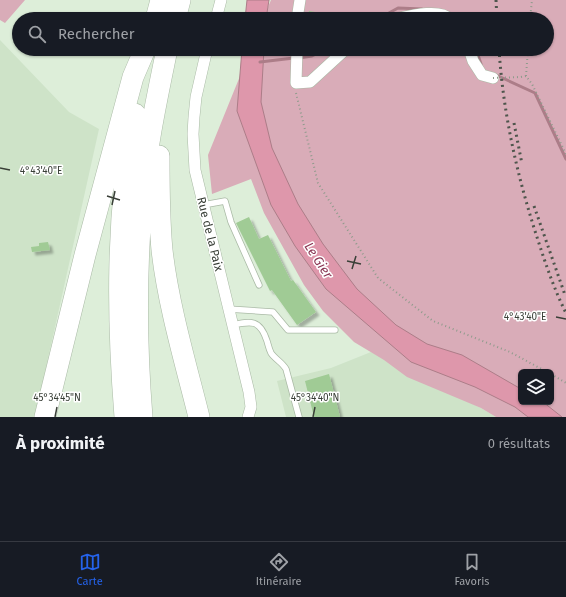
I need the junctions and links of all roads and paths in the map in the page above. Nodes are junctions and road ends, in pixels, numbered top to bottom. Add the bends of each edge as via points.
1 (161, 0) edge
2 (180, 0) edge
3 (221, 0) edge
4 (300, 0) edge
5 (532, 0) edge
6 (158, 12) edge
7 (177, 12) edge
8 (218, 12) edge
9 (298, 12) edge
10 (531, 12) edge
11 (142, 56) edge
12 (147, 56) edge
13 (166, 56) edge
14 (205, 56) edge
15 (297, 56) edge
16 (338, 56) edge
17 (471, 56) edge
18 (527, 56) edge
19 (526, 76) junction
20 (493, 78) joint
21 (296, 83) junction
22 (153, 120) junction
23 (566, 154) edge
24 (203, 205) junction
25 (259, 285) dead end
26 (228, 309) junction
27 (232, 325) junction
28 (335, 330) dead end
29 (541, 369) edge
30 (554, 376) edge
31 (566, 382) edge
32 (46, 417) edge
33 (125, 417) edge
34 (142, 417) edge
35 (199, 417) edge
36 (248, 417) edge
37 (299, 417) edge

1 - 6 highway
2 - 7 highway
3 - 8 street
4 - 9 street
5 - 10 path
11 - 32 highway via 133,77 85,255
12 - 33 highway via 132,128 122,235 119,322
13 - 22 highway
14 - 24 street, Rue de la Paix via 196,97 193,134 195,170
15 - 21 street
16 - 21 street via 310,82
17 - 20 street via 482,75
18 - 19 path
19 - 20 path, bridge
19 - 23 path
21 - 29 path via 296,96 318,183 378,278 433,321 510,352
22 - 34 highway via 142,198 137,279 138,370
22 - 35 highway via 159,142 162,251
24 - 25 lane via 225,201 231,222
24 - 26 street, Rue de la Paix
26 - 27 street, Rue de la Paix
26 - 28 lane via 273,312 288,330
27 - 36 street, Rue de la Paix via 250,400
27 - 37 lane via 249,322 261,328 270,352 286,369
30 - 31 path

